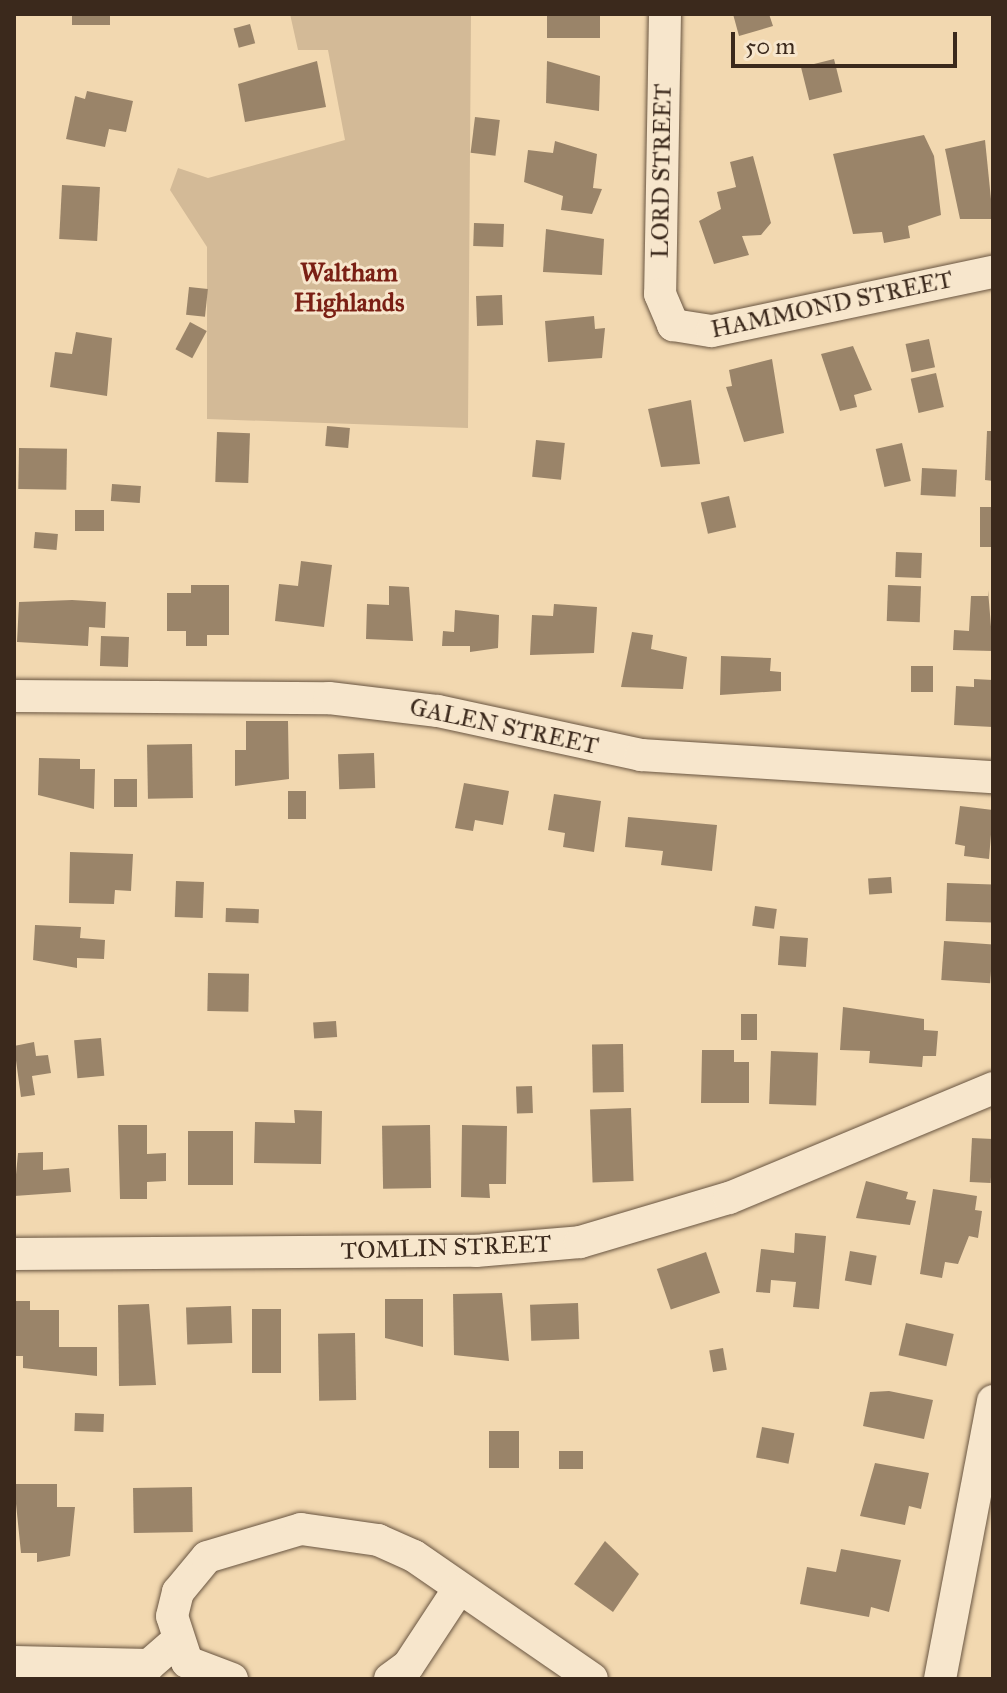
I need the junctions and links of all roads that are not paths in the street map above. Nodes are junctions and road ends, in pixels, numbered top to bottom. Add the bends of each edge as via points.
1 (665, 14) edge
2 (993, 272) edge
3 (673, 325) joint
4 (14, 696) edge
5 (993, 777) edge
6 (993, 1088) edge
7 (14, 1254) edge
8 (993, 1401) edge
9 (989, 1441) edge
10 (458, 1590) junction
11 (175, 1642) junction
12 (14, 1662) edge
13 (232, 1679) edge
14 (390, 1679) edge
15 (592, 1679) edge
16 (940, 1679) edge

1 - 3 street, LORD STREET via 660,294
2 - 3 street, HAMMOND STREET via 712,331
4 - 5 street, GALEN STREET via 354,700 641,755
6 - 7 street, TOMLIN STREET via 729,1198 580,1242 476,1251
8 - 9 street
9 - 16 street
10 - 11 street via 378,1540 301,1529 269,1534 218,1552 189,1572 172,1616
10 - 14 street via 408,1666
10 - 15 street
11 - 12 street via 149,1665
11 - 13 street via 187,1662

